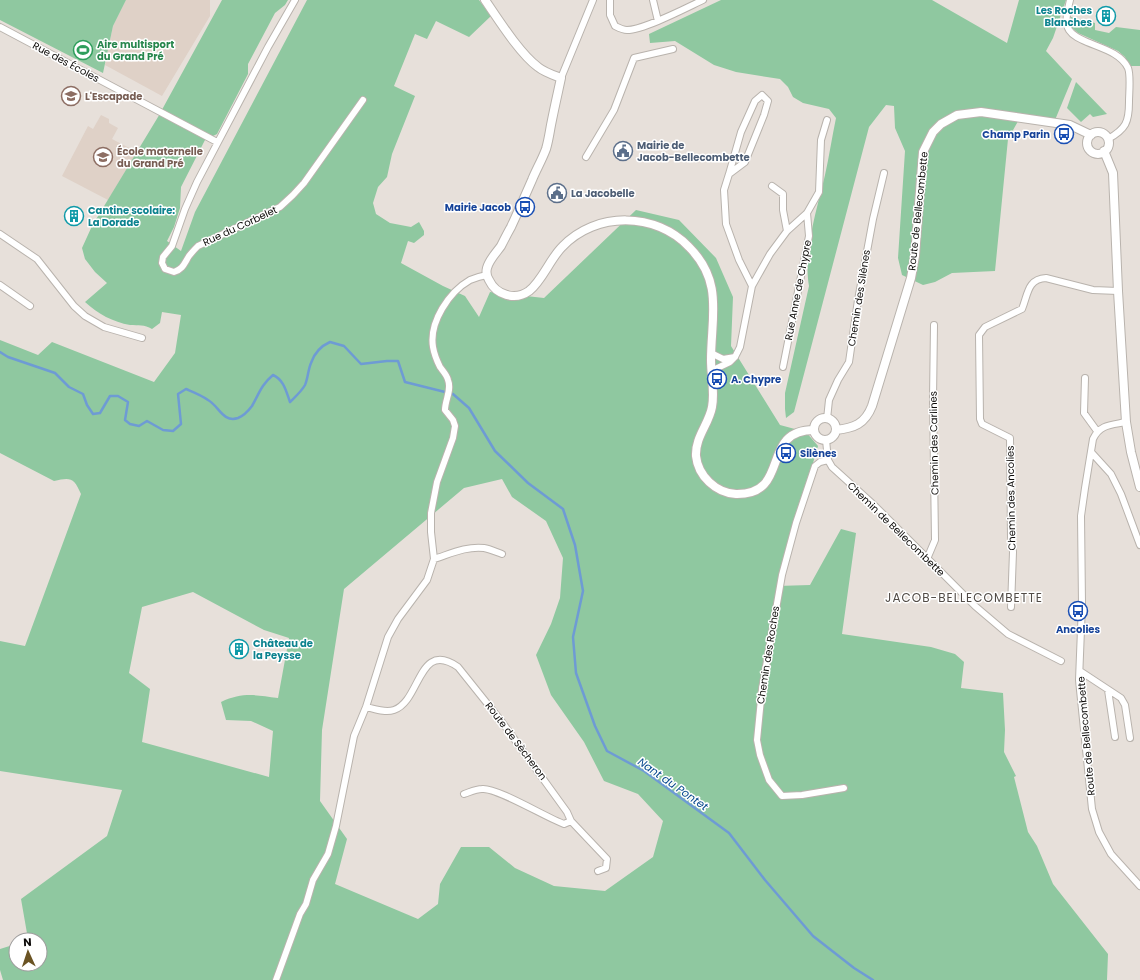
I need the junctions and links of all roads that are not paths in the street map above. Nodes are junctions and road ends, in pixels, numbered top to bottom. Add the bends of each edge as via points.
1 (295, 0) edge
2 (485, 0) edge
3 (593, 0) edge
4 (610, 0) edge
5 (653, 0) edge
6 (703, 0) edge
7 (1070, 0) edge
8 (658, 21) junction
9 (0, 27) edge
10 (673, 49) dead end
11 (561, 78) junction
12 (363, 100) dead end
13 (827, 120) dead end
14 (1091, 135) junction
15 (1108, 139) junction
16 (218, 142) junction
17 (1104, 151) junction
18 (586, 157) dead end
19 (884, 173) dead end
20 (729, 174) junction
21 (772, 186) dead end
22 (807, 213) junction
23 (787, 231) junction
24 (0, 234) edge
25 (487, 275) junction
26 (0, 285) edge
27 (752, 286) junction
28 (1118, 291) junction
29 (30, 306) dead end
30 (934, 325) dead end
31 (142, 338) dead end
32 (711, 353) junction
33 (735, 357) junction
34 (784, 367) dead end
35 (711, 371) junction
36 (1085, 378) dead end
37 (827, 419) junction
38 (1126, 422) junction
39 (814, 430) junction
40 (836, 430) junction
41 (1097, 431) junction
42 (826, 440) junction
43 (1091, 452) junction
44 (828, 460) junction
45 (1140, 487) edge
46 (1140, 545) edge
47 (502, 554) dead end
48 (434, 559) junction
49 (927, 559) junction
50 (1011, 607) dead end
51 (1061, 661) dead end
52 (1080, 671) junction
53 (1108, 690) junction
54 (366, 707) junction
55 (1114, 737) dead end
56 (1130, 738) dead end
57 (844, 788) dead end
58 (464, 794) dead end
59 (571, 821) junction
60 (598, 872) dead end
61 (1140, 886) edge
62 (276, 980) edge

1 - 16 street, Rue du Corbelet
2 - 11 street via 527,57 543,71
3 - 11 street
4 - 8 street via 615,26 627,30
5 - 8 street
6 - 8 street
7 - 15 street via 1067,19 1068,28 1072,33 1121,58 1128,69 1129,107 1126,122 1121,131
9 - 16 street, Rue des Écoles
10 - 18 street via 634,58 614,110
11 - 25 street via 545,150 510,227 488,266
12 - 16 street, Rue du Corbelet via 304,183 280,207 198,246 180,270 169,271 162,263 163,257 172,246 185,209
13 - 22 street via 821,140 819,192
14 - 15 street via 1100,132
14 - 17 street via 1087,144 1090,150 1098,154
14 - 40 street, Route de Bellecombette via 1070,125 981,112 957,115 933,132 923,152 911,278 872,406 867,417 859,424
15 - 17 street via 1108,146
17 - 28 street via 1114,173
19 - 37 street, Chemin des Silènes via 872,219 850,362 829,400
20 - 20 street via 745,162 768,101 762,95 755,101 741,132
20 - 27 street via 724,190 726,224
21 - 23 street via 783,194
22 - 23 street
22 - 34 street, Rue Anne de Chypre via 809,236
23 - 27 street
24 - 31 street via 37,259 85,316 104,327
25 - 32 street via 496,290 512,296 522,295 531,290 556,254 577,234 614,221 635,220 656,225 688,246 699,258 708,276 714,306
25 - 48 street via 470,280 459,288 445,304 433,330 433,346 448,380 445,410 455,426 437,482 431,513
26 - 29 street
27 - 33 street via 740,347
28 - 38 street
28 - 50 street, Chemin des Ancolies via 1094,290 1039,278 1029,287 1022,309 985,327 979,335 980,419 982,424 1010,438
30 - 49 street, Chemin des Carlines via 936,540
32 - 33 street via 723,359
32 - 35 street
33 - 35 street
35 - 39 street via 712,409 699,437 696,454 704,475 724,492 742,494 758,489 768,480 785,441 801,430
36 - 41 street via 1084,413
37 - 39 street via 818,421
37 - 40 street
38 - 41 street via 1105,426
38 - 45 street
39 - 42 street via 819,438
40 - 42 street via 832,438
41 - 43 street, Route de Bellecombette
42 - 44 street
43 - 46 street via 1111,474
43 - 52 street, Route de Bellecombette via 1081,516
44 - 49 street, Chemin de Bellecombette via 832,467
44 - 57 street, Chemin des Roches via 815,466 782,575 762,689 757,740 769,780 782,796
47 - 48 street via 484,548 472,548
48 - 54 street via 427,580 388,637
49 - 51 street, Chemin de Bellecombette via 1008,634
52 - 53 street
52 - 61 street, Route de Bellecombette via 1092,809 1099,832 1111,854
53 - 55 street
53 - 56 street via 1121,698 1125,705
54 - 59 street, Route de Sècheron via 392,711 401,707 428,665 433,661 449,661 458,667 538,769
54 - 62 street via 354,736 328,854 314,880
58 - 59 street via 483,788 502,794 558,822 564,824
59 - 60 street, Route de Sècheron via 607,858 606,868

